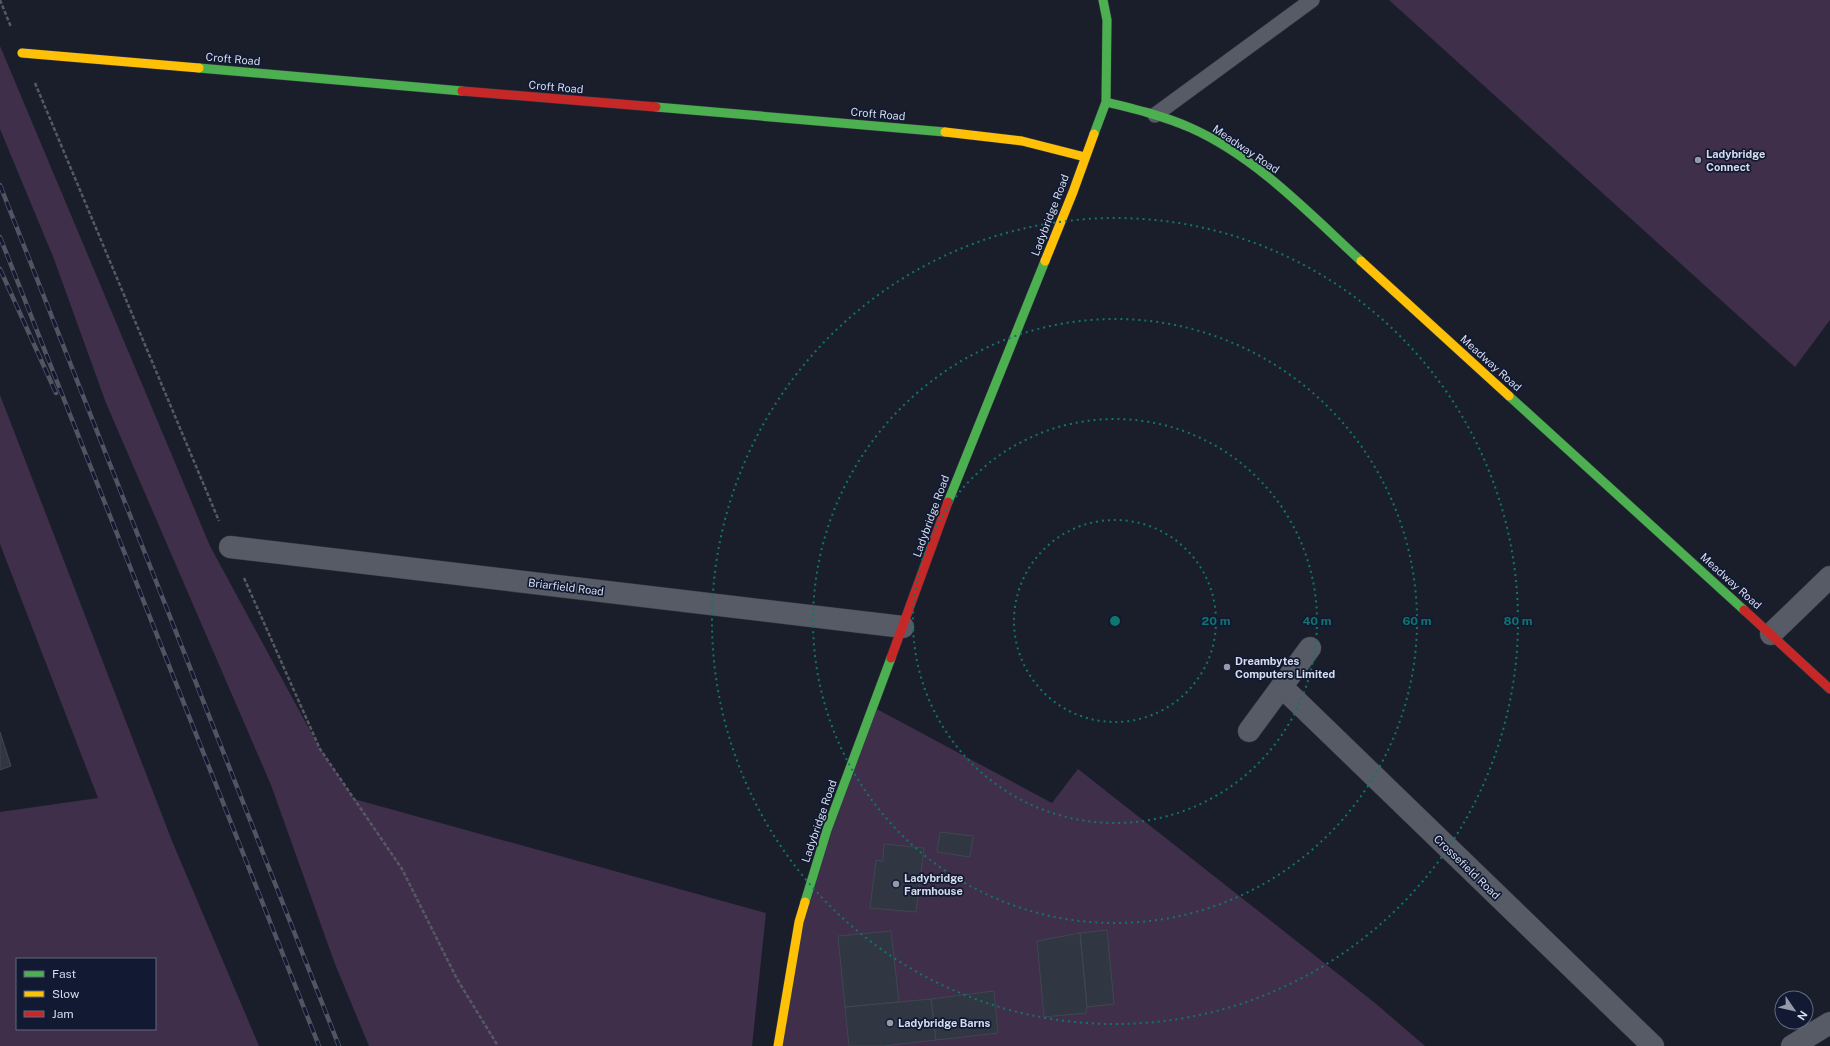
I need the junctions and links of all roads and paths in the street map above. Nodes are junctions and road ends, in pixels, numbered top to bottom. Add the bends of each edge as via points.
1 (1103, 0) edge
2 (1312, 0) edge
3 (22, 53) dead end
4 (1106, 102) junction
5 (1155, 115) junction
6 (1085, 157) junction
7 (230, 547) dead end
8 (1830, 577) edge
9 (903, 627) junction
10 (1771, 634) junction
11 (1310, 648) dead end
12 (1282, 687) junction
13 (1830, 690) edge
14 (1249, 731) dead end
15 (1830, 1023) edge
16 (778, 1046) edge
17 (1653, 1046) edge
18 (1792, 1046) edge

1 - 4 street, Ladybridge Road via 1107,20
2 - 5 lane
3 - 6 street, Croft Road via 989,136 1022,141
4 - 5 street, Meadway Road
4 - 6 street, Ladybridge Road
5 - 10 street, Meadway Road via 1192,128 1281,188
6 - 9 street, Ladybridge Road via 955,484
7 - 9 street, Briarfield Road
8 - 10 street
9 - 16 street, Ladybridge Road via 827,830 799,922
10 - 13 street, Meadway Road
11 - 12 street
12 - 14 street
12 - 17 street, Crossefield Road
15 - 18 street

